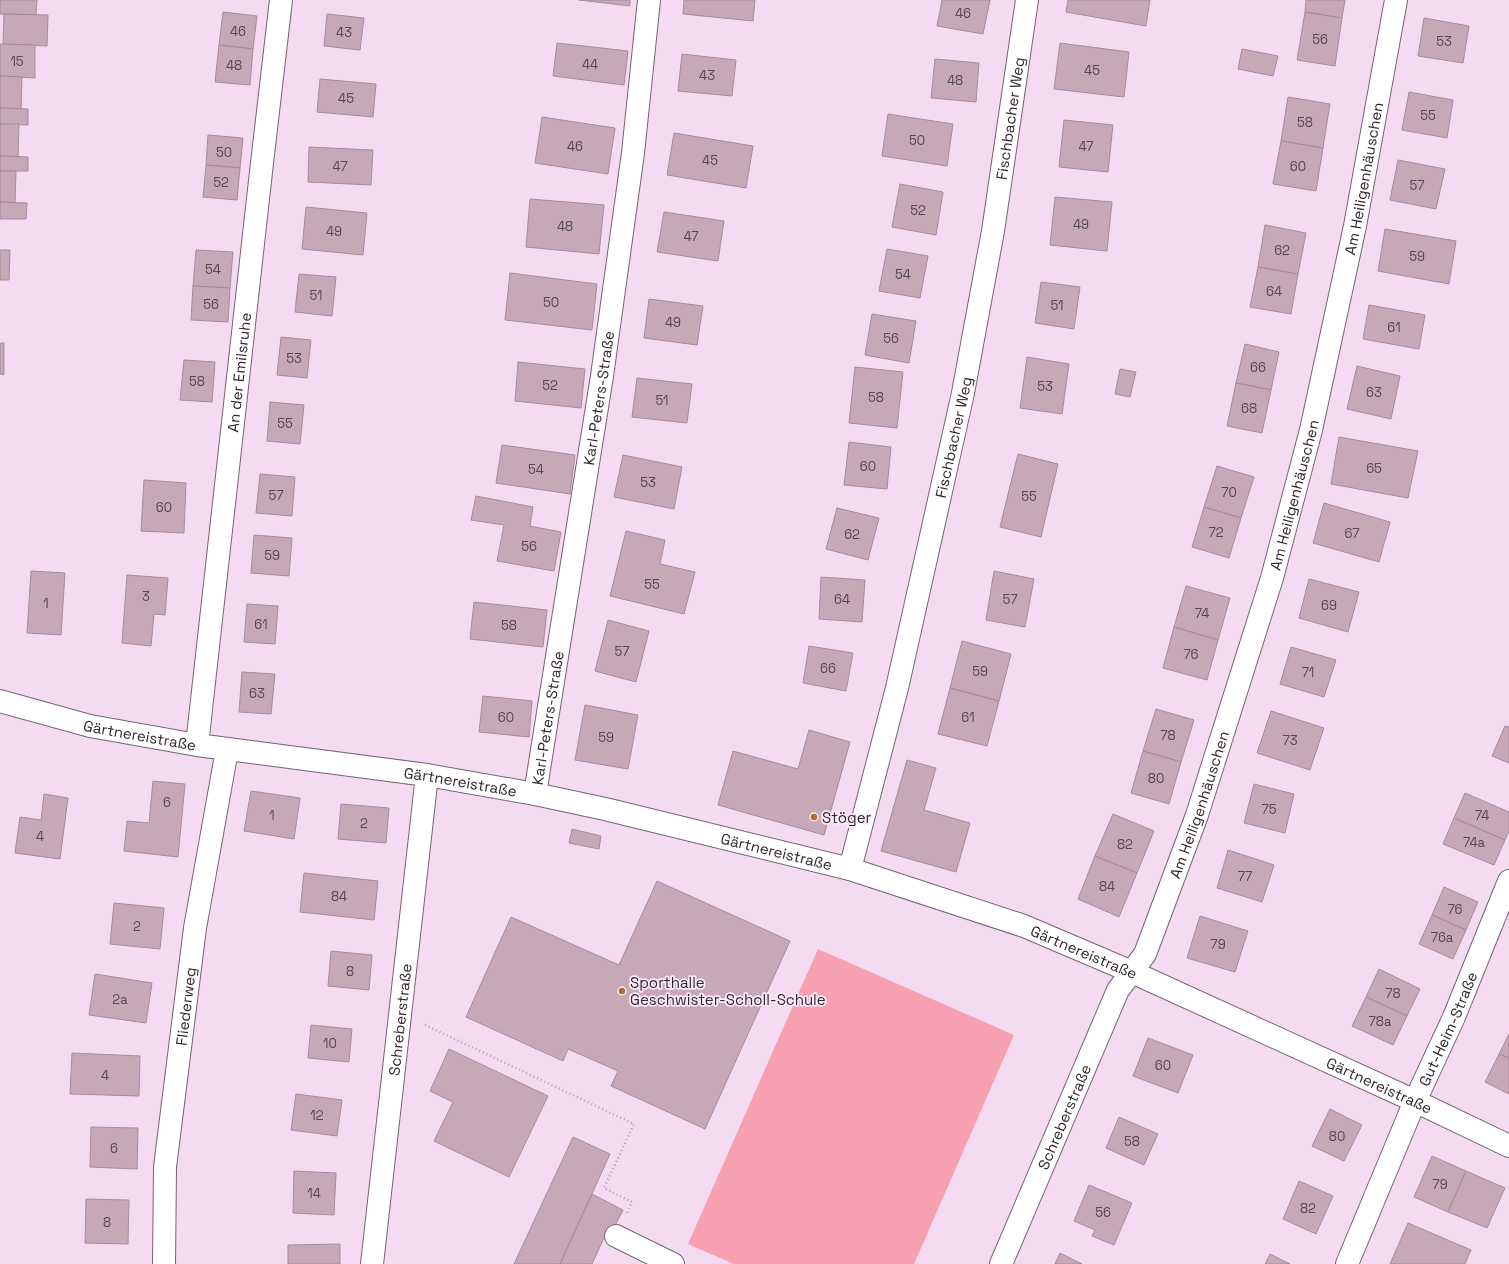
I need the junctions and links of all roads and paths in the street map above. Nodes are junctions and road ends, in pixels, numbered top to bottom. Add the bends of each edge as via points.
1 (282, 0) edge
2 (649, 0) edge
3 (1027, 0) edge
4 (1396, 0) edge
5 (0, 701) edge
6 (197, 746) junction
7 (227, 750) junction
8 (427, 774) junction
9 (535, 794) junction
10 (850, 869) junction
11 (1509, 881) edge
12 (1132, 972) junction
13 (419, 1022) dead end
14 (1415, 1101) junction
15 (1509, 1146) edge
16 (616, 1236) joint
17 (164, 1264) edge
18 (372, 1264) edge
19 (672, 1264) edge
20 (1001, 1264) edge
21 (1347, 1264) edge

1 - 6 street, An der Emilsruhe
2 - 9 street, Karl-Peters-Straße via 634,153 602,376
3 - 10 street, Fischbacher Weg via 993,231 963,393 897,688
4 - 12 street, Am Heiligenhäuschen via 1355,226 1311,430 1272,578 1197,815 1145,954
5 - 6 street, Gärtnereistraße via 90,726
6 - 7 street, Gärtnereistraße
7 - 8 street, Gärtnereistraße
7 - 17 street, Fliederweg via 195,928 166,1160
8 - 9 street, Gärtnereistraße
8 - 18 street, Schreberstraße
9 - 10 street, Gärtnereistraße
10 - 12 street, Gärtnereistraße via 1024,926
11 - 14 street, Gut-Heim-Straße via 1454,1017
12 - 14 street, Gärtnereistraße
12 - 20 street, Schreberstraße via 1118,990
13 - 16 path via 634,1124 604,1188 632,1202
14 - 15 street, Gärtnereistraße
14 - 21 street, Gut-Heim-Straße
16 - 19 street

